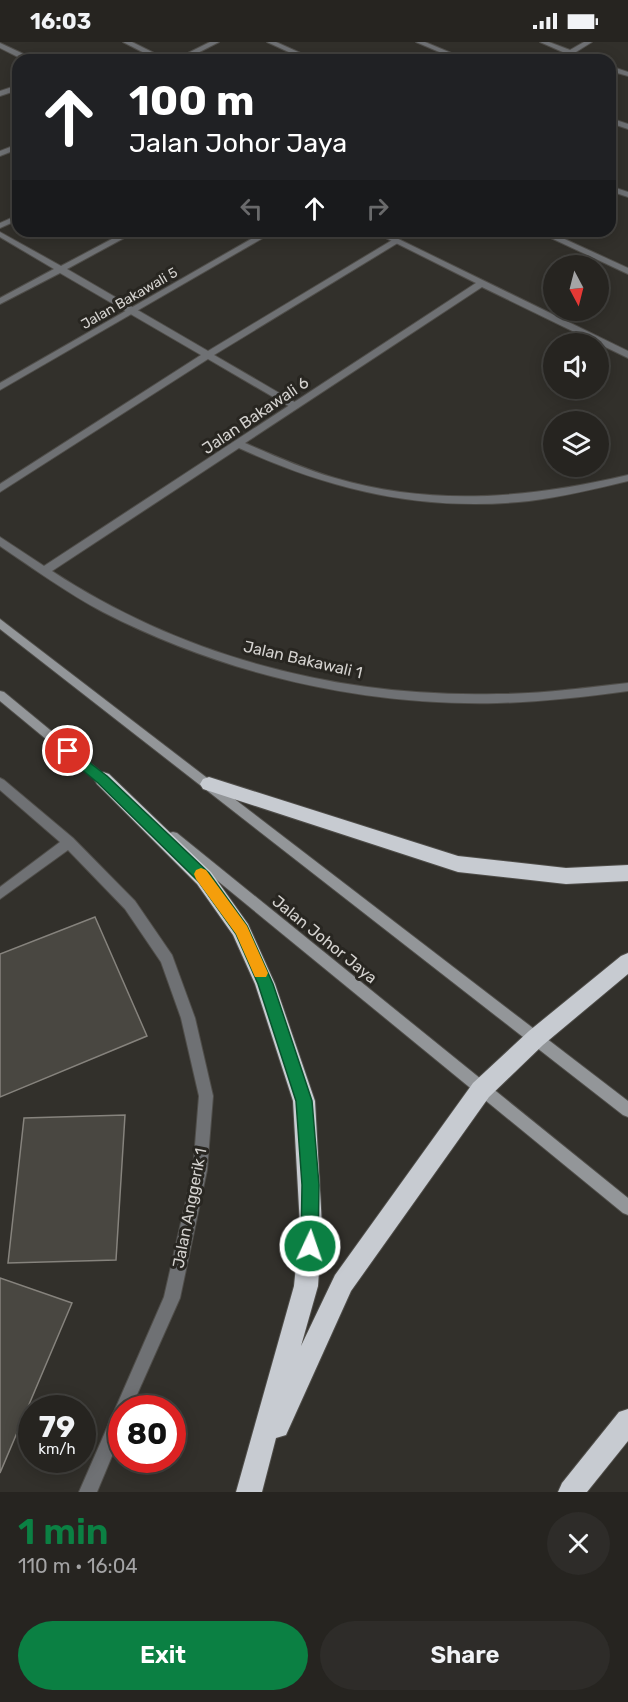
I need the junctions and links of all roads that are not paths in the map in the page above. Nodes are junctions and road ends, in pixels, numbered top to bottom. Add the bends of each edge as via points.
1 (126, 42) edge
2 (216, 42) edge
3 (270, 42) edge
4 (419, 42) edge
5 (543, 42) edge
6 (589, 42) edge
7 (0, 45) edge
8 (570, 53) junction
9 (17, 54) edge
10 (151, 54) edge
11 (191, 54) edge
12 (298, 54) edge
13 (449, 54) edge
14 (573, 54) edge
15 (0, 234) edge
16 (122, 237) edge
17 (261, 237) edge
18 (389, 237) edge
19 (553, 237) edge
20 (397, 241) junction
21 (61, 270) junction
22 (628, 271) edge
23 (482, 284) junction
24 (0, 301) edge
25 (133, 311) junction
26 (208, 355) junction
27 (628, 355) edge
28 (0, 387) edge
29 (296, 406) junction
30 (239, 444) junction
31 (628, 478) edge
32 (0, 489) edge
33 (0, 541) edge
34 (44, 572) junction
35 (0, 623) edge
36 (628, 687) edge
37 (0, 695) edge
38 (103, 779) junction
39 (0, 783) edge
40 (208, 784) junction
41 (69, 842) junction
42 (628, 873) edge
43 (0, 894) edge
44 (628, 962) edge
45 (536, 1038) junction
46 (481, 1090) junction
47 (628, 1110) edge
48 (628, 1208) edge
49 (129, 1395) edge
50 (628, 1421) edge
51 (108, 1444) edge
52 (252, 1481) edge
53 (88, 1492) edge
54 (571, 1492) edge

1 - 10 street
2 - 11 street
3 - 12 street
4 - 13 street
5 - 8 street
6 - 8 street
7 - 9 street
8 - 14 street
15 - 21 street
16 - 21 street
17 - 25 street, Jalan Bakawali 5
18 - 20 street
19 - 22 street
20 - 23 street
20 - 26 street
21 - 24 street
21 - 25 street
23 - 27 street
23 - 29 street, Jalan Bakawali 6
25 - 26 street
25 - 28 street, Jalan Bakawali 5
26 - 29 street
26 - 32 street
29 - 30 street, Jalan Bakawali 6
30 - 31 street via 280,465 318,478 354,488 428,499 507,500 552,495
30 - 34 street, Jalan Bakawali 6
33 - 34 street, Jalan Bakawali 1
34 - 36 street, Jalan Bakawali 1 via 154,632 215,655 326,684 377,693 466,697 563,695
35 - 40 main road
37 - 38 main road, Jalan Johor Jaya
38 - 46 main road, Jalan Johor Jaya
38 - 52 highway via 204,878 241,930 269,994 304,1101 311,1226 306,1286
39 - 41 street, Jalan Anggerik 1
40 - 42 highway via 458,864 566,876
40 - 45 main road
41 - 43 street
41 - 49 street, Jalan Anggerik 1 via 130,905 167,959 188,1018 206,1096 200,1170 172,1298
44 - 45 highway
45 - 46 highway
45 - 47 main road
46 - 48 main road, Jalan Johor Jaya
46 - 52 highway via 343,1283
50 - 54 highway
51 - 53 street, Jalan Anggerik 1

